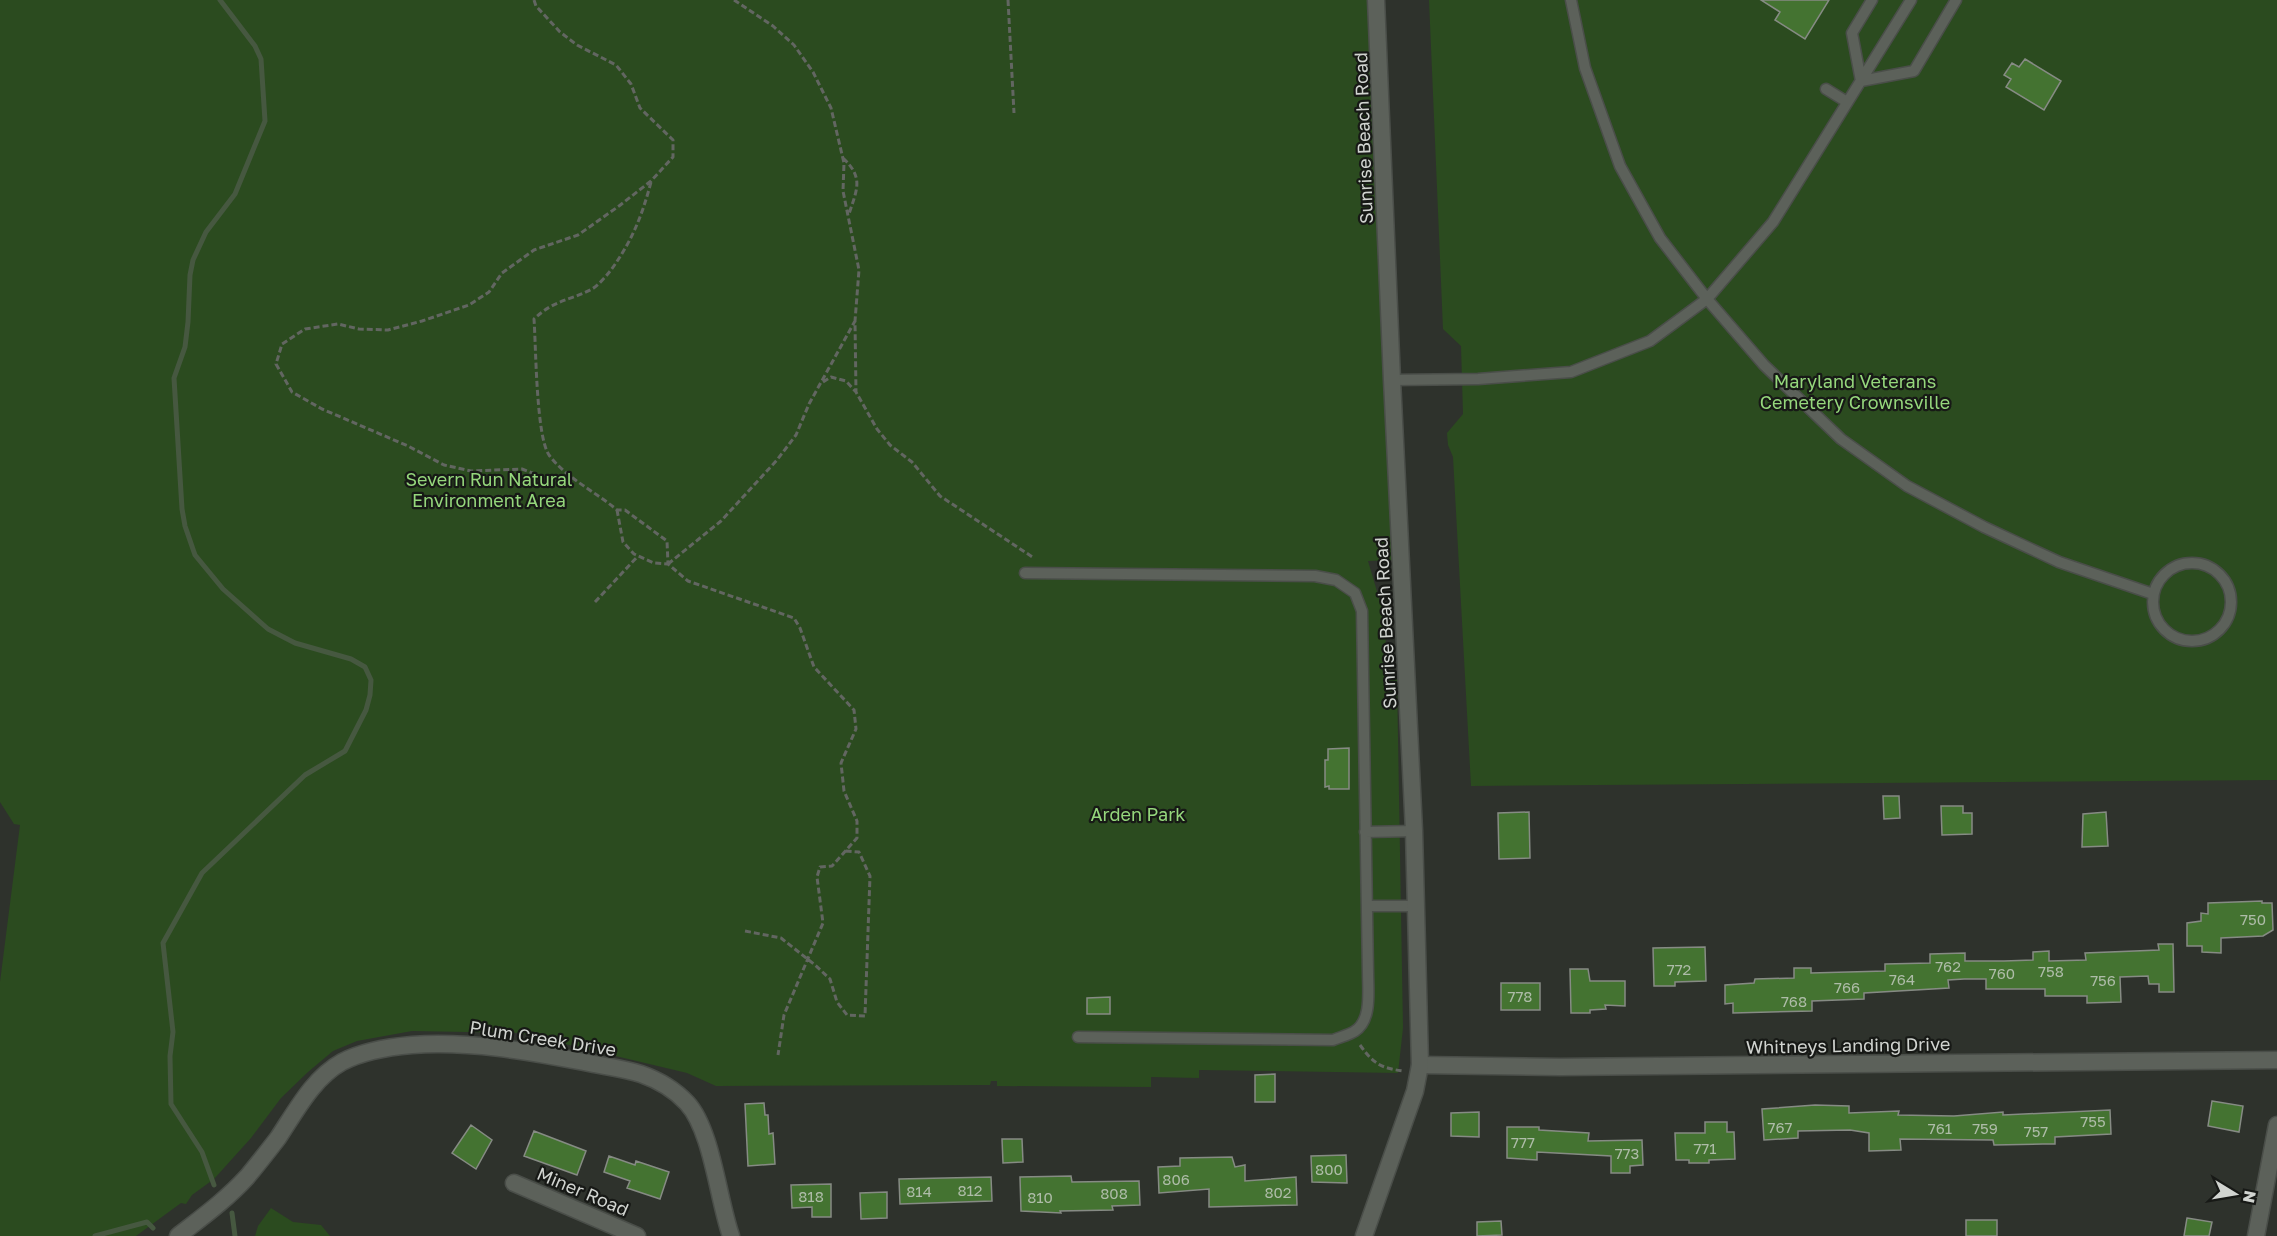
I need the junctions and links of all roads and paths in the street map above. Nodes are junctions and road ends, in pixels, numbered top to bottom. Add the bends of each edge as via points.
1 (534, 0) edge
2 (734, 0) edge
3 (1008, 0) edge
4 (1376, 0) edge
5 (1571, 0) edge
6 (1872, 0) edge
7 (1911, 0) edge
8 (1956, 0) edge
9 (1861, 81) junction
10 (1826, 89) dead end
11 (1847, 102) junction
12 (1014, 113) dead end
13 (843, 158) junction
14 (651, 181) junction
15 (848, 216) junction
16 (1707, 299) junction
17 (855, 321) junction
18 (1392, 380) junction
19 (823, 382) junction
20 (856, 392) junction
21 (571, 475) junction
22 (617, 510) junction
23 (638, 556) junction
24 (668, 564) junction
25 (1025, 573) dead end
26 (1058, 574) junction
27 (2153, 594) junction
28 (595, 602) dead end
29 (1414, 831) junction
30 (1365, 832) junction
31 (845, 851) junction
32 (1367, 906) junction
33 (1415, 906) junction
34 (745, 931) dead end
35 (808, 959) junction
36 (1354, 1032) junction
37 (1078, 1037) dead end
38 (778, 1055) dead end
39 (2277, 1060) edge
40 (1420, 1065) junction
41 (2277, 1125) edge
42 (514, 1183) dead end
43 (177, 1236) edge
44 (637, 1236) edge
45 (731, 1236) edge
46 (1364, 1236) edge
47 (2256, 1236) edge

1 - 14 path via 560,32 616,65 632,84 640,108 673,140 673,157
2 - 13 path via 794,45 813,72 831,108
3 - 12 path
4 - 18 street, Sunrise Beach Road
5 - 16 lane via 1585,68 1620,166 1660,238
6 - 9 lane via 1852,33
7 - 9 lane
8 - 9 lane via 1914,71
9 - 11 lane
10 - 11 lane
11 - 16 lane via 1773,222
13 - 15 path
13 - 15 path via 854,168 857,178
14 - 21 path via 641,218 626,249 606,276 593,289 546,308 534,319 541,431 549,454
14 - 21 path via 578,235 534,250 502,273 489,292 469,304 387,330 338,324 305,329 282,344 276,364 291,392 444,465 471,471 522,469 563,479
15 - 17 path via 859,270
16 - 18 lane via 1650,341 1571,372
16 - 27 lane via 1764,365 1841,439 1907,486 2059,562
17 - 19 path
17 - 20 path
18 - 29 street, Sunrise Beach Road
19 - 20 path via 831,377 846,381
19 - 24 path via 796,435 777,460 721,521
20 - 26 path via 877,429 940,496
21 - 22 path
22 - 23 path via 623,542
22 - 24 path via 625,510 667,541
23 - 24 path
23 - 28 path
24 - 31 path via 688,581 794,618 814,667 854,710 856,729 841,763 843,791 857,821 856,838
25 - 26 lane
26 - 30 lane via 1315,576 1336,580 1355,593 1362,611
27 - 27 lane via 2153,610 2159,624 2184,641 2200,641 2214,635 2225,624 2231,609 2225,579 2214,568 2200,563 2184,563 2170,569
29 - 30 lane
29 - 33 street, Sunrise Beach Road
30 - 32 lane
31 - 35 path via 832,866 820,867 817,877 823,923
31 - 35 path via 859,852 870,876 865,1016 847,1015 837,1002 830,979
32 - 33 lane
32 - 36 lane via 1367,1007 1364,1024
33 - 40 street, Sunrise Beach Road
34 - 35 path via 781,938
35 - 38 path via 784,1015
36 - 37 lane via 1333,1040
36 - 40 path via 1375,1064 1407,1072
39 - 40 street, Whitneys Landing Drive
40 - 46 street, Sunrise Beach Road via 1415,1091
41 - 47 street
42 - 44 street, Miner Road
43 - 45 street, Plum Creek Drive via 246,1177 328,1071 366,1052 448,1044 508,1049 590,1063 641,1074 675,1092 688,1104 706,1138

